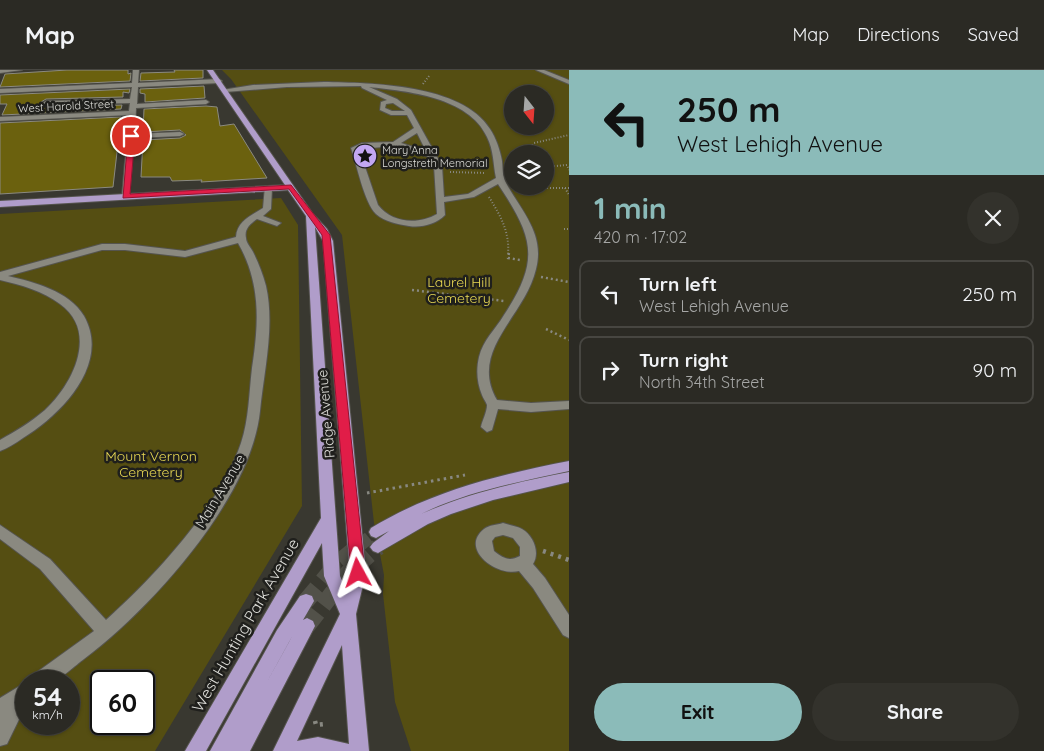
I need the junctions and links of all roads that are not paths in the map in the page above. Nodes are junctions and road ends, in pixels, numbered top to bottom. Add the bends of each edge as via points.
1 (18, 70) edge
2 (136, 70) edge
3 (210, 70) edge
4 (539, 70) edge
5 (0, 71) edge
6 (219, 81) junction
7 (347, 82) junction
8 (569, 82) edge
9 (135, 85) junction
10 (225, 90) junction
11 (0, 91) edge
12 (395, 100) junction
13 (206, 102) dead end
14 (46, 104) dead end
15 (134, 106) junction
16 (409, 113) junction
17 (0, 119) edge
18 (418, 129) junction
19 (180, 134) dead end
20 (131, 136) junction
21 (395, 144) junction
22 (432, 154) junction
23 (499, 176) junction
24 (291, 187) junction
25 (268, 188) junction
26 (126, 197) junction
27 (438, 199) junction
28 (0, 204) edge
29 (255, 216) junction
30 (310, 216) junction
31 (277, 223) dead end
32 (241, 238) junction
33 (0, 276) edge
34 (493, 404) junction
35 (569, 405) edge
36 (488, 426) dead end
37 (0, 446) edge
38 (569, 466) edge
39 (569, 477) edge
40 (329, 518) junction
41 (0, 530) edge
42 (376, 532) tunnel mouth
43 (378, 547) tunnel mouth
44 (523, 564) junction
45 (306, 601) tunnel mouth
46 (348, 614) junction
47 (307, 626) tunnel mouth
48 (569, 630) edge
49 (105, 631) junction
50 (54, 670) edge
51 (15, 699) edge
52 (0, 709) edge
53 (15, 710) edge
54 (0, 737) edge
55 (195, 751) edge
56 (220, 751) edge
57 (240, 751) edge
58 (282, 751) edge
59 (296, 751) edge
60 (343, 751) edge
61 (359, 751) edge

1 - 5 street
2 - 9 street
3 - 6 main road, Ridge Avenue
4 - 8 street
6 - 9 street
6 - 10 main road, Ridge Avenue
7 - 10 street via 305,82
7 - 12 street
7 - 23 street via 422,92 467,109 484,125 492,140
9 - 11 street
9 - 15 street
10 - 24 main road, Ridge Avenue
12 - 16 street
12 - 16 street via 383,103 382,109 391,113
13 - 15 street
14 - 15 street
15 - 17 street, West Harold Street
15 - 20 street
16 - 18 street
18 - 21 street
18 - 22 street
19 - 20 street
20 - 26 street
21 - 22 street
21 - 27 street via 355,148 376,209 396,221 425,223 440,217
22 - 27 street via 439,172
23 - 27 street via 485,190 463,199
23 - 34 street via 532,232 535,250 530,275 509,317 487,350 483,379
24 - 25 main road
24 - 30 main road, Ridge Avenue
25 - 26 main road
25 - 29 street via 266,209
26 - 28 main road
29 - 31 street
29 - 32 street via 242,227
30 - 40 main road, Ridge Avenue
30 - 46 main road, Ridge Avenue via 326,235 329,247 358,573
32 - 33 street via 185,254 102,247
32 - 49 street, Main Avenue via 257,267 265,317 254,418 244,451 226,486 191,539
33 - 37 street via 50,291 70,305 83,324 87,346 80,372 62,399 33,426
34 - 35 street via 525,408
34 - 36 street
38 - 42 main road via 448,495 409,512
39 - 43 main road via 482,495 455,504 410,525
40 - 46 main road, Ridge Avenue via 332,576
40 - 55 main road, West Hunting Park Avenue
41 - 49 street via 45,564
44 - 44 street via 528,559 528,545 518,534 503,529 490,532 484,548 493,560 509,566
44 - 48 street via 539,582
45 - 56 main road
46 - 58 main road
46 - 61 main road, Ridge Avenue
47 - 57 main road
49 - 50 street, Main Avenue
51 - 52 street
53 - 54 street
59 - 60 main road via 318,746

